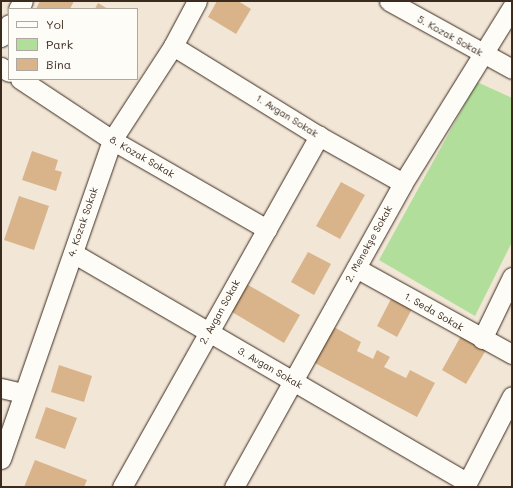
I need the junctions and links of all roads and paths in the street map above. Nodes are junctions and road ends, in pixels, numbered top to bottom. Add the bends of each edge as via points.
1 (198, 1) edge
2 (389, 1) edge
3 (512, 7) edge
4 (8, 26) edge
5 (1, 38) edge
6 (173, 46) junction
7 (481, 54) junction
8 (512, 69) edge
9 (22, 80) edge
10 (319, 136) junction
11 (112, 140) junction
12 (403, 183) junction
13 (267, 229) junction
14 (72, 253) junction
15 (356, 268) junction
16 (512, 277) edge
17 (209, 332) junction
18 (482, 339) junction
19 (512, 354) edge
20 (294, 382) junction
21 (1, 388) edge
22 (22, 392) junction
23 (512, 396) edge
24 (1, 459) edge
25 (466, 485) edge
26 (122, 487) edge
27 (234, 487) edge

1 - 6 street, 4. Kozak Sokak
2 - 7 street, 5. Kozak Sokak
3 - 7 street, 2. Menekşe Sokak
4 - 5 street
6 - 10 street, 1. Avgan Sokak
6 - 11 street, 4. Kozak Sokak
7 - 8 street, 5. Kozak Sokak
7 - 12 street, 2. Menekşe Sokak
9 - 11 street, 8. Kozak Sokak
10 - 12 street, 1. Avgan Sokak
10 - 13 street, 2. Avgan Sokak
11 - 13 street, 8. Kozak Sokak
11 - 14 street, 4. Kozak Sokak
12 - 15 street, 2. Menekşe Sokak
13 - 17 street, 2. Avgan Sokak
14 - 17 street, 3. Avgan Sokak
14 - 22 street, 4. Kozak Sokak
15 - 18 street, 1. Seda Sokak
15 - 20 street, 2. Menekşe Sokak
16 - 18 street
17 - 20 street, 3. Avgan Sokak
17 - 26 street, 2. Avgan Sokak
18 - 19 street, 1. Seda Sokak
20 - 25 street, 3. Avgan Sokak
20 - 27 street, 2. Menekşe Sokak
21 - 22 street
22 - 24 street, 4. Kozak Sokak
23 - 25 street

